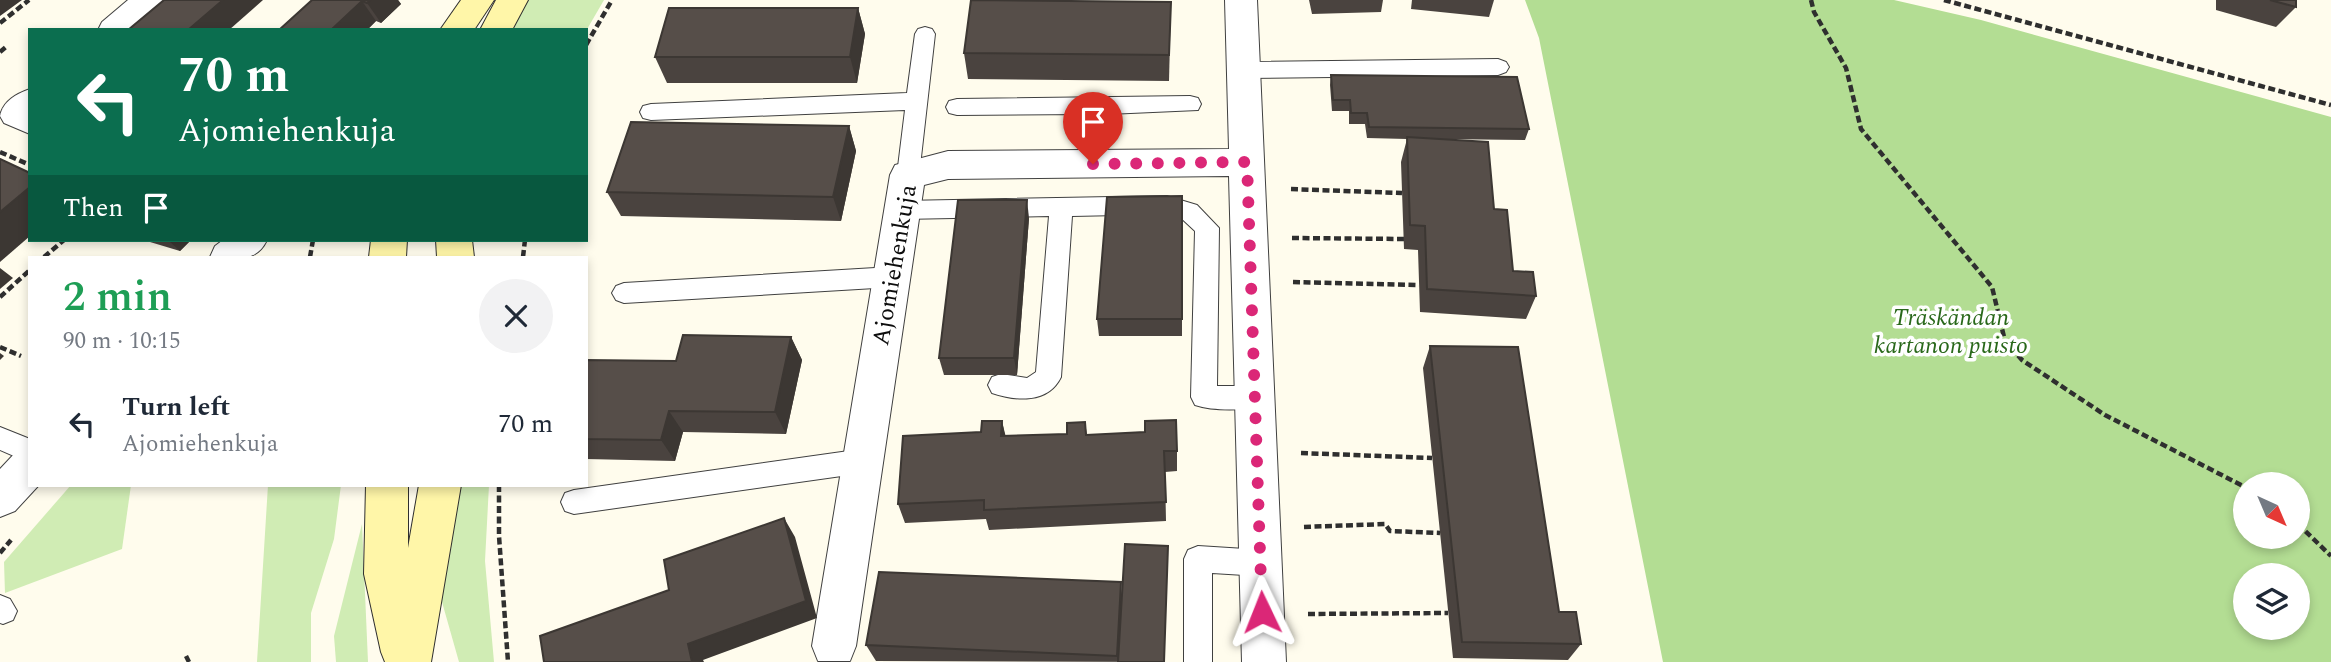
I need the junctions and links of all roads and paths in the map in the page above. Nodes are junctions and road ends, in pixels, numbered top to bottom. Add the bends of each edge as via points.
1 (29, 0) edge
2 (149, 0) edge
3 (478, 0) edge
4 (512, 0) edge
5 (612, 0) edge
6 (1241, 0) edge
7 (1811, 0) edge
8 (1944, 0) edge
9 (0, 23) edge
10 (116, 28) edge
11 (457, 28) edge
12 (497, 28) edge
13 (925, 34) dead end
14 (588, 42) edge
15 (7, 46) dead end
16 (0, 52) edge
17 (1498, 67) dead end
18 (1243, 70) junction
19 (917, 101) junction
20 (1190, 104) dead end
21 (28, 105) edge
22 (2331, 105) edge
23 (1098, 106) junction
24 (957, 107) dead end
25 (651, 112) dead end
26 (28, 120) edge
27 (1, 155) edge
28 (1247, 162) junction
29 (28, 164) edge
30 (1093, 164) junction
31 (1285, 189) dead end
32 (905, 192) junction
33 (1402, 193) dead end
34 (1061, 207) junction
35 (1287, 238) dead end
36 (1404, 239) dead end
37 (62, 242) edge
38 (247, 242) edge
39 (45, 256) edge
40 (229, 256) edge
41 (28, 272) edge
42 (892, 277) junction
43 (1288, 282) dead end
44 (1419, 285) dead end
45 (624, 293) dead end
46 (0, 297) edge
47 (0, 347) edge
48 (21, 356) dead end
49 (1001, 385) dead end
50 (1255, 397) junction
51 (0, 438) edge
52 (28, 451) edge
53 (1296, 453) dead end
54 (1432, 458) dead end
55 (863, 461) junction
56 (28, 468) edge
57 (2233, 481) edge
58 (387, 487) edge
59 (440, 487) edge
60 (499, 487) edge
61 (0, 498) edge
62 (574, 502) dead end
63 (1298, 527) dead end
64 (1440, 533) dead end
65 (2310, 536) edge
66 (2331, 556) edge
67 (1261, 563) junction
68 (1448, 613) dead end
69 (1303, 614) dead end
70 (834, 646) dead end
71 (407, 662) edge
72 (508, 662) edge
73 (1198, 662) edge
74 (1264, 662) edge

1 - 9 path
2 - 10 street
3 - 11 main road
4 - 12 main road
5 - 14 path
6 - 18 street
7 - 57 path via 1846,68 1861,129 1992,287 2004,341 2022,360 2105,415
8 - 22 path
13 - 19 lane
15 - 16 path
17 - 18 lane
18 - 28 street
19 - 25 lane
19 - 32 lane
20 - 23 lane
21 - 26 street via 16,114
23 - 24 lane
23 - 30 lane
27 - 29 path
28 - 30 street, Ajomiehenkuja
28 - 50 street
30 - 32 street, Ajomiehenkuja via 948,165
31 - 33 path
32 - 34 lane
32 - 42 street, Ajomiehenkuja
34 - 49 lane via 1048,377 1031,389
34 - 50 lane via 1167,205 1189,212 1207,228 1204,397
35 - 36 path
37 - 39 path
38 - 40 street
41 - 46 path
42 - 45 lane
42 - 55 street, Ajomiehenkuja
43 - 44 path
47 - 48 path
50 - 67 street
51 - 52 lane
53 - 54 path
55 - 62 lane
55 - 70 street, Ajomiehenkuja
56 - 61 street
58 - 71 main road via 386,574
59 - 71 main road
60 - 72 path
63 - 64 path via 1385,524 1390,531
65 - 66 path
67 - 73 lane via 1198,559
67 - 74 street
68 - 69 path

